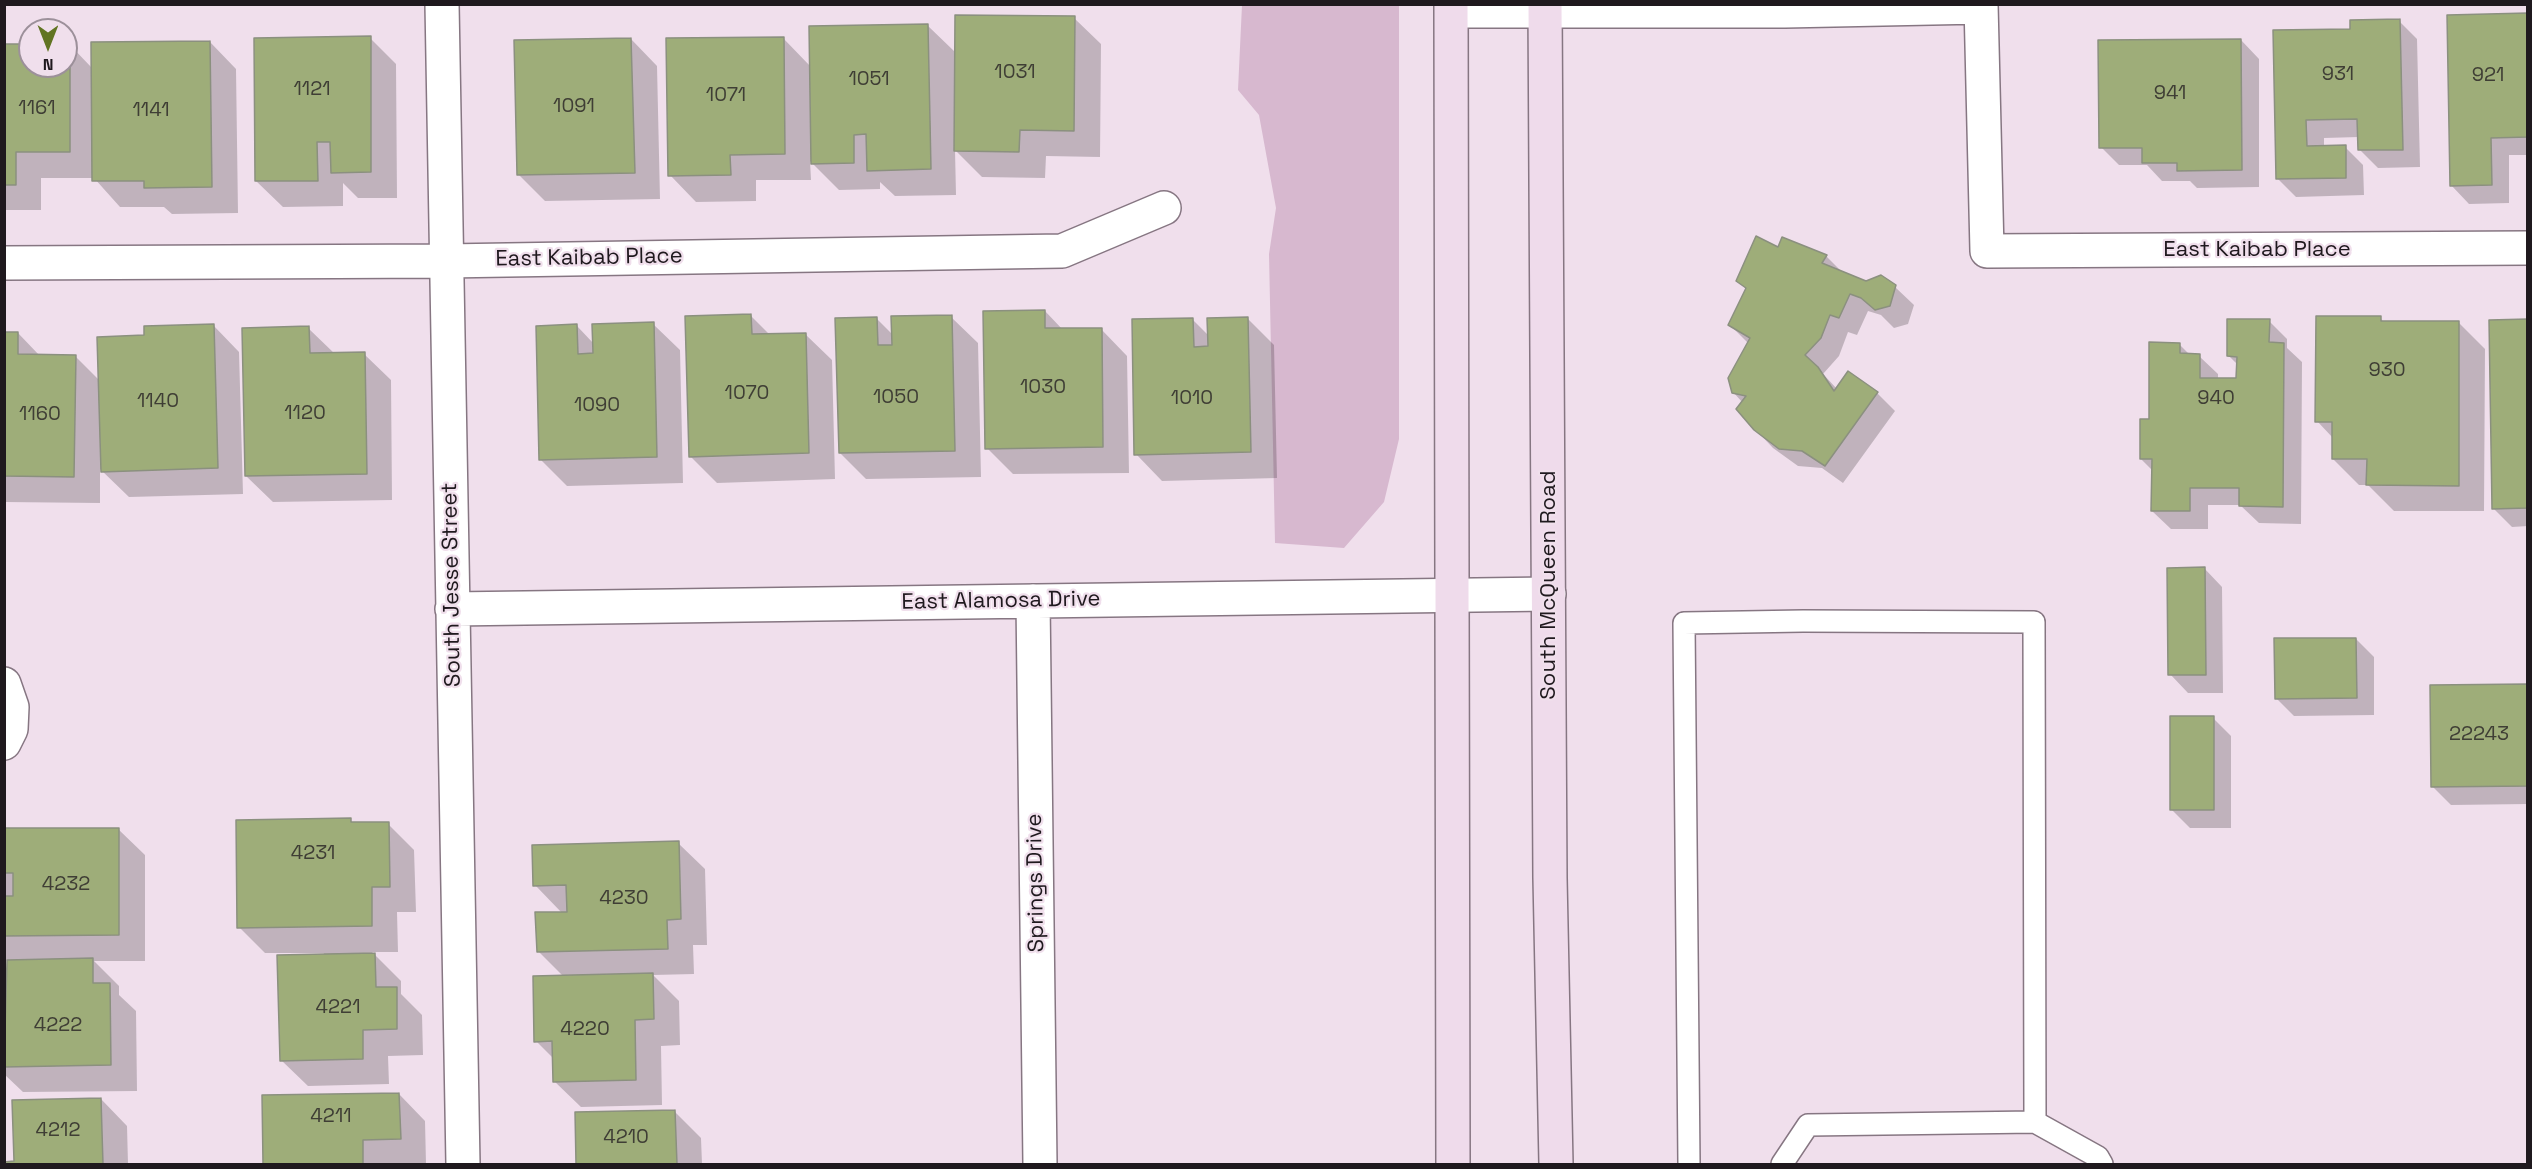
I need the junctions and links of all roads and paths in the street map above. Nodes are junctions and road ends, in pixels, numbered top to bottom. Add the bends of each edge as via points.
1 (442, 4) edge
2 (1981, 6) edge
3 (1545, 7) edge
4 (1833, 7) edge
5 (1451, 8) edge
6 (1164, 208) dead end
7 (2528, 248) edge
8 (446, 261) junction
9 (4, 263) edge
10 (1549, 594) junction
11 (1450, 595) junction
12 (1033, 601) junction
13 (452, 609) junction
14 (4, 684) edge
15 (4, 743) edge
16 (2035, 1122) junction
17 (463, 1164) edge
18 (1040, 1164) edge
19 (1453, 1164) edge
20 (1556, 1164) edge
21 (1689, 1164) edge
22 (1782, 1164) edge
23 (2102, 1164) edge

1 - 8 street, South Jesse Street
2 - 4 street
2 - 7 street, East Kaibab Place via 1987,251
3 - 4 street
3 - 5 street
3 - 10 main road, South McQueen Road
5 - 11 main road
6 - 8 street, East Kaibab Place via 1062,251
8 - 9 street, East Kaibab Place
8 - 13 street, South Jesse Street
10 - 11 street, East Alamosa Drive
10 - 20 main road, South McQueen Road
11 - 12 street, East Alamosa Drive
11 - 19 main road
12 - 13 street, East Alamosa Drive
12 - 18 street, Springs Drive
13 - 17 street, South Jesse Street
14 - 15 street via 12,707 11,729
16 - 21 lane via 2034,622 1684,623
16 - 22 lane via 1808,1125
16 - 23 lane via 2098,1157

